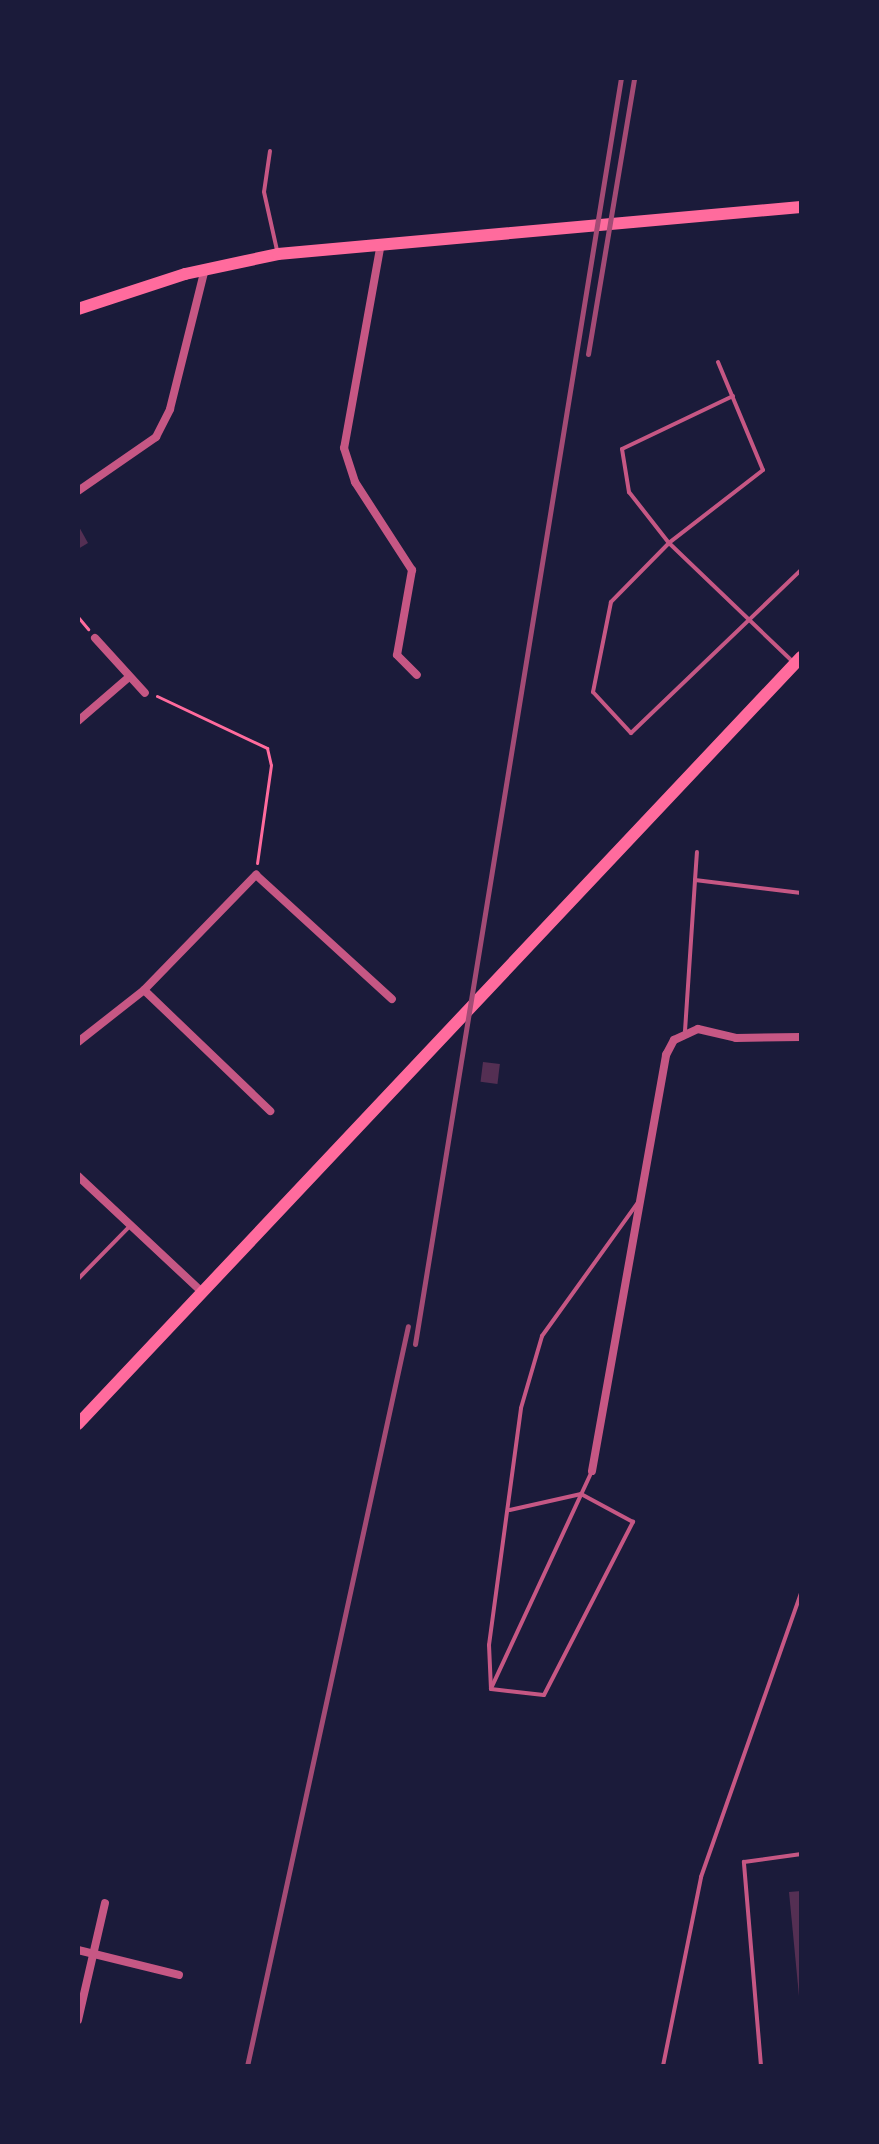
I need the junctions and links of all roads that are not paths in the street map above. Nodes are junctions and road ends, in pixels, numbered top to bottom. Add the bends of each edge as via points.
1 (270, 151) dead end
2 (801, 207) edge
3 (381, 243) junction
4 (278, 254) junction
5 (205, 269) junction
6 (78, 309) edge
7 (718, 362) dead end
8 (733, 396) junction
9 (78, 491) edge
10 (669, 543) junction
11 (801, 570) edge
12 (749, 622) junction
13 (95, 638) road end
14 (798, 661) edge
15 (417, 675) dead end
16 (129, 677) junction
17 (145, 693) road end
18 (78, 721) edge
19 (697, 852) dead end
20 (695, 880) junction
21 (801, 893) edge
22 (144, 990) junction
23 (392, 999) dead end
24 (685, 1031) junction
25 (801, 1037) edge
26 (78, 1042) edge
27 (270, 1111) dead end
28 (78, 1176) edge
29 (641, 1200) junction
30 (131, 1225) junction
31 (78, 1279) edge
32 (202, 1292) junction
33 (78, 1424) edge
34 (592, 1471) joint
35 (581, 1494) junction
36 (510, 1510) junction
37 (801, 1593) edge
38 (491, 1689) junction
39 (801, 1854) edge
40 (105, 1903) dead end
41 (78, 1950) edge
42 (92, 1954) junction
43 (179, 1975) dead end
44 (78, 2020) edge
45 (663, 2066) edge
46 (761, 2066) edge

1 - 4 lane via 264,192
2 - 3 main road
3 - 4 main road
3 - 15 street via 344,448 355,482 412,570 397,655
4 - 5 main road
5 - 6 main road
5 - 9 street via 170,409 156,437
7 - 8 lane
8 - 10 lane via 763,470
8 - 10 lane via 622,449 629,492
10 - 12 lane
10 - 12 lane via 611,602 593,692 631,733
11 - 12 lane
12 - 14 lane
13 - 16 street
14 - 32 main road
16 - 17 street
16 - 18 street
19 - 20 lane
20 - 21 lane
20 - 24 lane
22 - 23 street via 256,875
22 - 26 street
22 - 27 street
24 - 25 street
24 - 29 street via 666,1055
28 - 30 street
29 - 34 street
29 - 36 lane via 542,1336 521,1408
30 - 31 lane
30 - 32 street
32 - 33 main road
34 - 35 lane
35 - 36 lane
35 - 38 lane
35 - 38 lane via 633,1522 544,1695
36 - 38 lane via 489,1645
37 - 45 lane via 701,1877
39 - 46 lane via 744,1862
40 - 42 street
41 - 42 street
42 - 43 street
42 - 44 street

